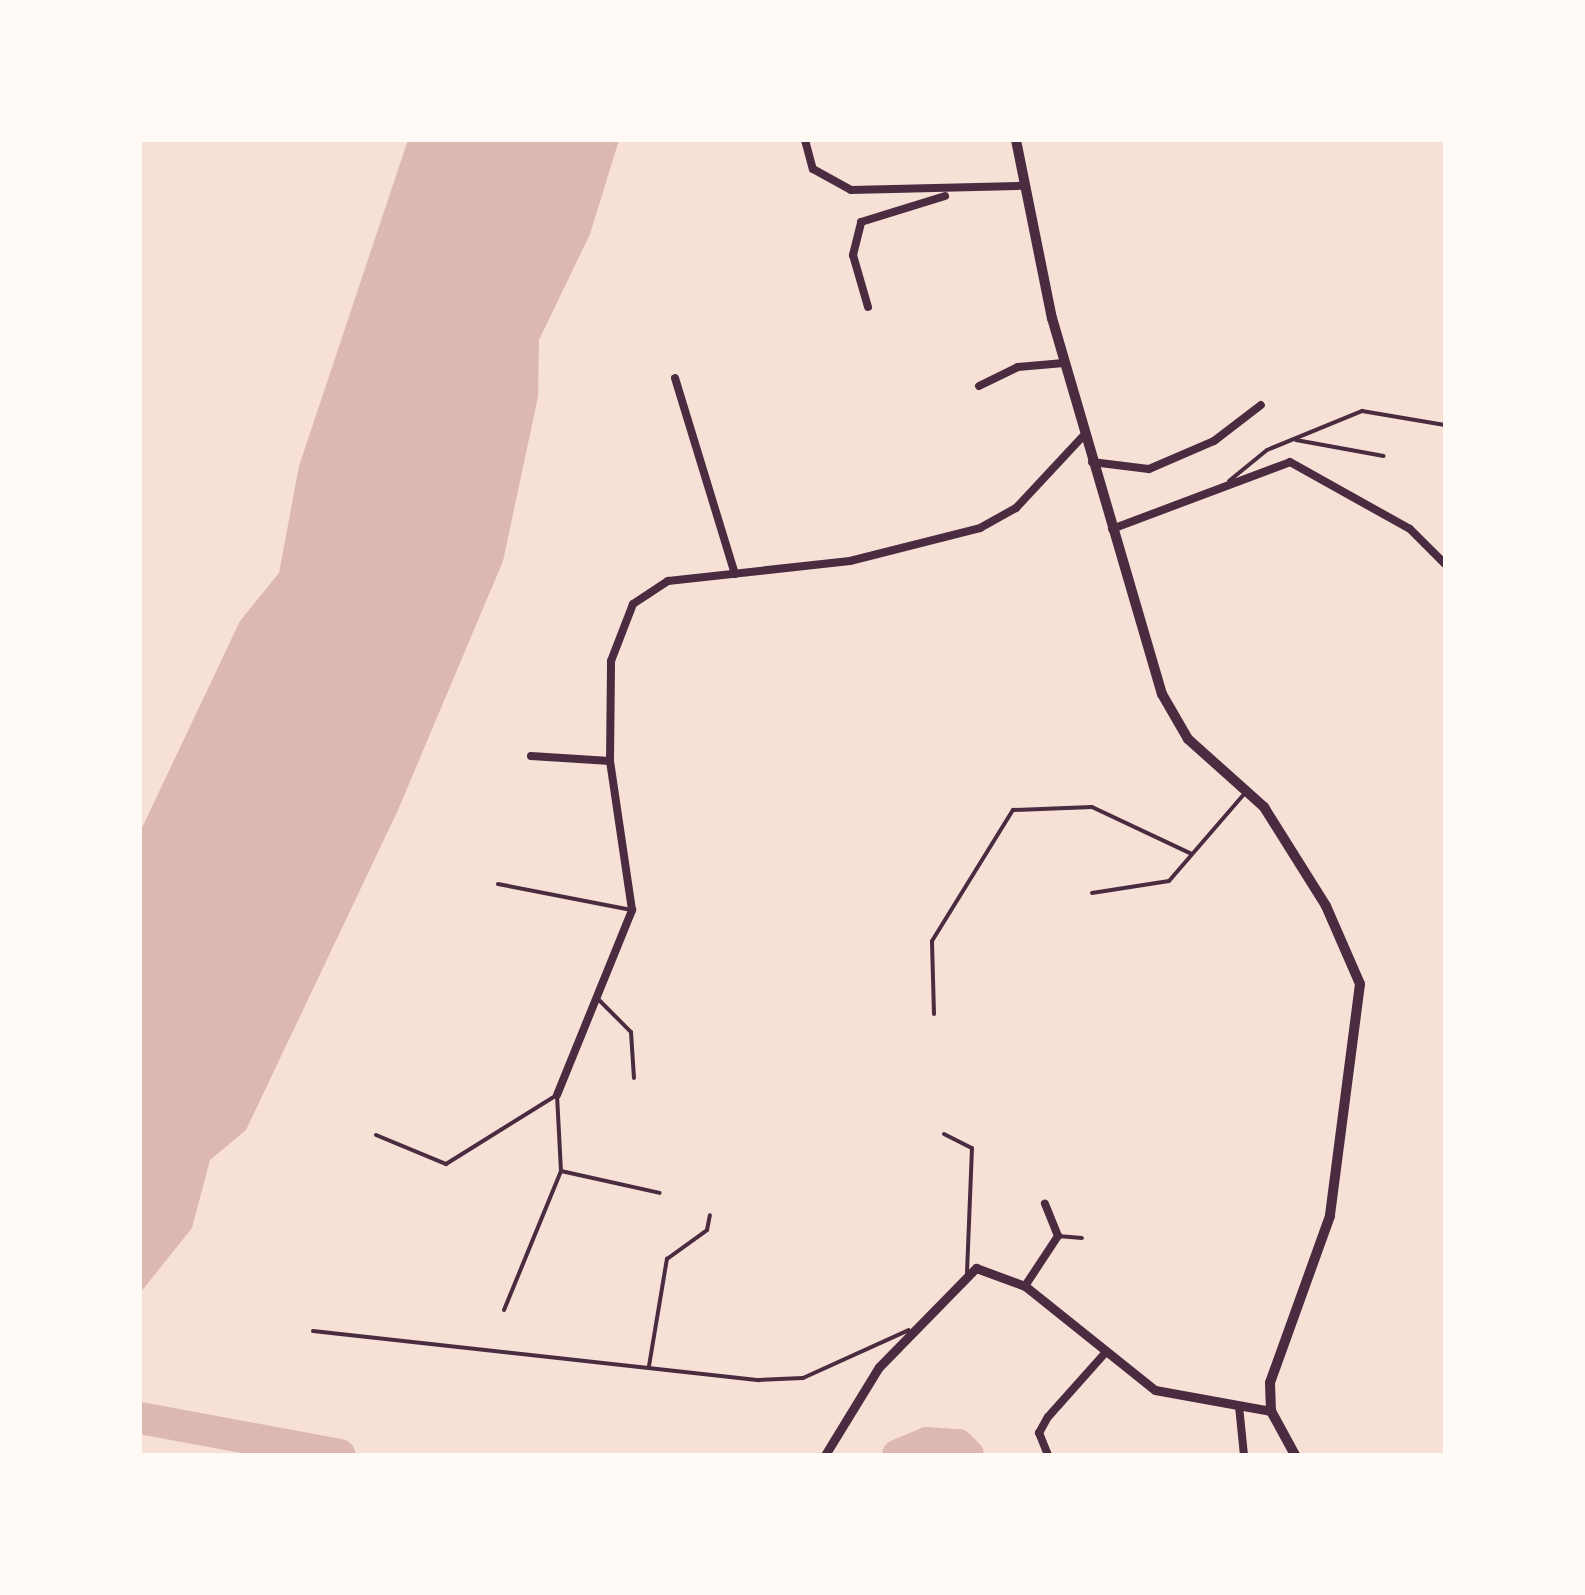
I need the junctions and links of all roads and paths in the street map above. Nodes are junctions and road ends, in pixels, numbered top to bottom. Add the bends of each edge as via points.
1 (805, 140) edge
2 (1016, 140) edge
3 (1020, 186) junction
4 (959, 192) junction
5 (868, 307) dead end
6 (1064, 363) junction
7 (675, 378) dead end
8 (979, 386) dead end
9 (1261, 405) dead end
10 (1445, 426) edge
11 (1084, 434) junction
12 (1292, 440) junction
13 (1384, 456) dead end
14 (1092, 462) junction
15 (1219, 491) junction
16 (1112, 529) junction
17 (1445, 564) edge
18 (735, 574) junction
19 (531, 756) dead end
20 (610, 761) junction
21 (1248, 790) junction
22 (1192, 854) junction
23 (498, 884) dead end
24 (1092, 893) dead end
25 (632, 910) junction
26 (598, 1000) junction
27 (934, 1014) dead end
28 (634, 1078) dead end
29 (557, 1095) junction
30 (944, 1134) dead end
31 (376, 1135) dead end
32 (561, 1171) junction
33 (660, 1193) dead end
34 (1045, 1203) dead end
35 (710, 1215) dead end
36 (1058, 1236) junction
37 (1082, 1238) dead end
38 (967, 1273) junction
39 (1025, 1286) junction
40 (504, 1310) dead end
41 (909, 1330) junction
42 (312, 1331) dead end
43 (1106, 1352) junction
44 (649, 1366) junction
45 (1239, 1406) junction
46 (1271, 1411) junction
47 (825, 1455) edge
48 (1048, 1455) edge
49 (1244, 1455) edge
50 (1296, 1455) edge

1 - 4 street via 813,169 851,190
2 - 3 main road
3 - 4 street
3 - 6 main road
4 - 5 street via 861,222 854,255
6 - 8 street via 1018,367
6 - 11 main road
7 - 18 street
9 - 14 street via 1214,441 1149,470
10 - 12 lane via 1374,409
11 - 14 main road
11 - 18 street via 1016,508 980,528 850,561
12 - 13 lane
12 - 15 lane
14 - 16 main road
15 - 16 street
15 - 17 street via 1273,464 1299,464 1410,529
16 - 21 main road via 1168,709
18 - 20 street via 668,581 633,604 611,660
19 - 20 street
20 - 25 street
21 - 22 lane
21 - 46 main road via 1326,906 1362,998 1330,1216 1272,1376
22 - 24 lane via 1159,886
22 - 27 lane via 1092,807 1013,810 932,941
23 - 25 lane
25 - 26 street
26 - 28 lane via 632,1032
26 - 29 street
29 - 31 lane via 446,1164
29 - 32 lane
30 - 38 lane via 972,1148
32 - 33 lane
32 - 40 lane
34 - 36 street
35 - 44 lane via 708,1230 667,1260
36 - 37 lane
36 - 39 street
38 - 39 street via 993,1267
38 - 41 street
39 - 43 street
41 - 44 lane via 803,1378
41 - 47 street
42 - 44 lane
43 - 45 street via 1170,1396
43 - 48 street via 1048,1417 1040,1434
45 - 46 street
45 - 49 street
46 - 50 main road

